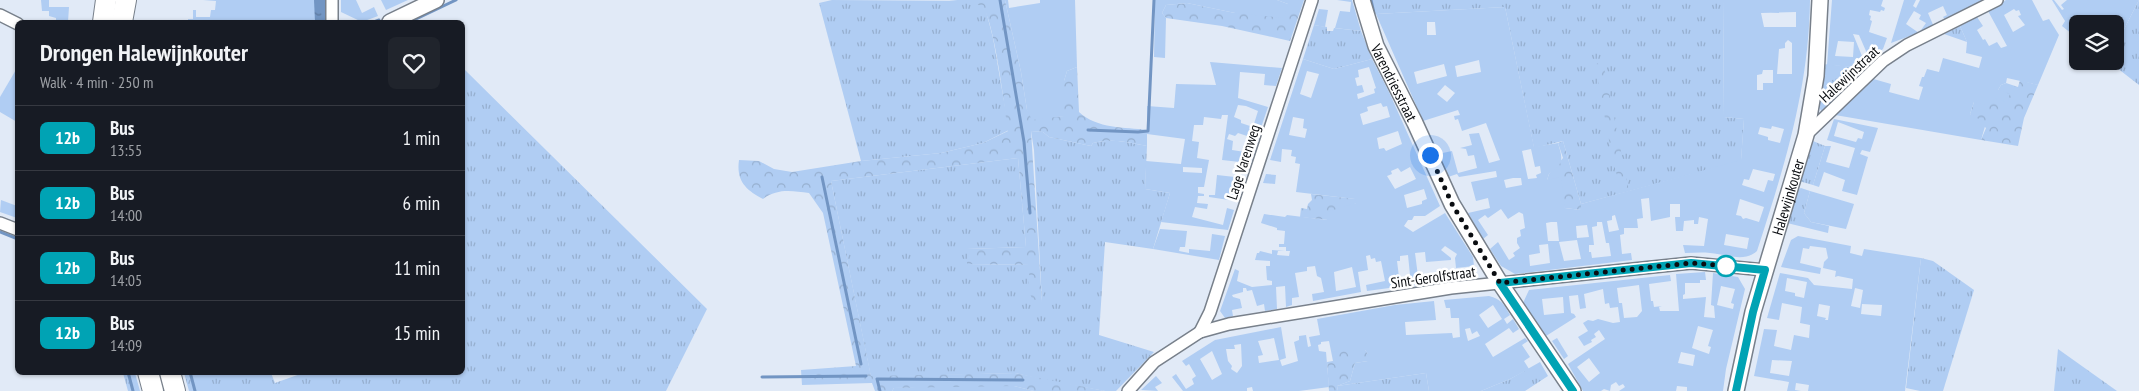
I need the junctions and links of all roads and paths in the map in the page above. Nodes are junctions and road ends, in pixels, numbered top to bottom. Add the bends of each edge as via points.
1 (106, 0) edge
2 (126, 0) edge
3 (332, 0) edge
4 (436, 0) edge
5 (1312, 0) edge
6 (1362, 0) edge
7 (1820, 0) edge
8 (1997, 0) edge
9 (0, 15) edge
10 (103, 20) edge
11 (122, 20) edge
12 (332, 20) edge
13 (394, 20) edge
14 (15, 22) edge
15 (1806, 134) junction
16 (0, 223) edge
17 (15, 229) edge
18 (1765, 270) junction
19 (1500, 283) junction
20 (1200, 332) junction
21 (149, 375) edge
22 (171, 375) edge
23 (153, 391) edge
24 (175, 391) edge
25 (1128, 391) edge
26 (1573, 391) edge
27 (1736, 391) edge

1 - 10 highway
2 - 11 highway
3 - 12 street
4 - 13 street
5 - 20 street, Lage Varenweg via 1210,312
6 - 19 street, Varendriesstraat via 1376,46 1452,204
7 - 15 street, Halewijnkouter via 1816,76
8 - 15 street, Halewijnstraat via 1889,57
9 - 14 street
15 - 18 street, Halewijnkouter
16 - 17 street
18 - 19 street, Sint-Gerolfstraat via 1691,263
18 - 27 street, Halewijnkouter
19 - 20 street, Sint-Gerolfstraat via 1229,324
19 - 26 street, Varendriesstraat
20 - 25 street, Sint-Gerolfstraat via 1154,362
21 - 23 highway
22 - 24 highway

